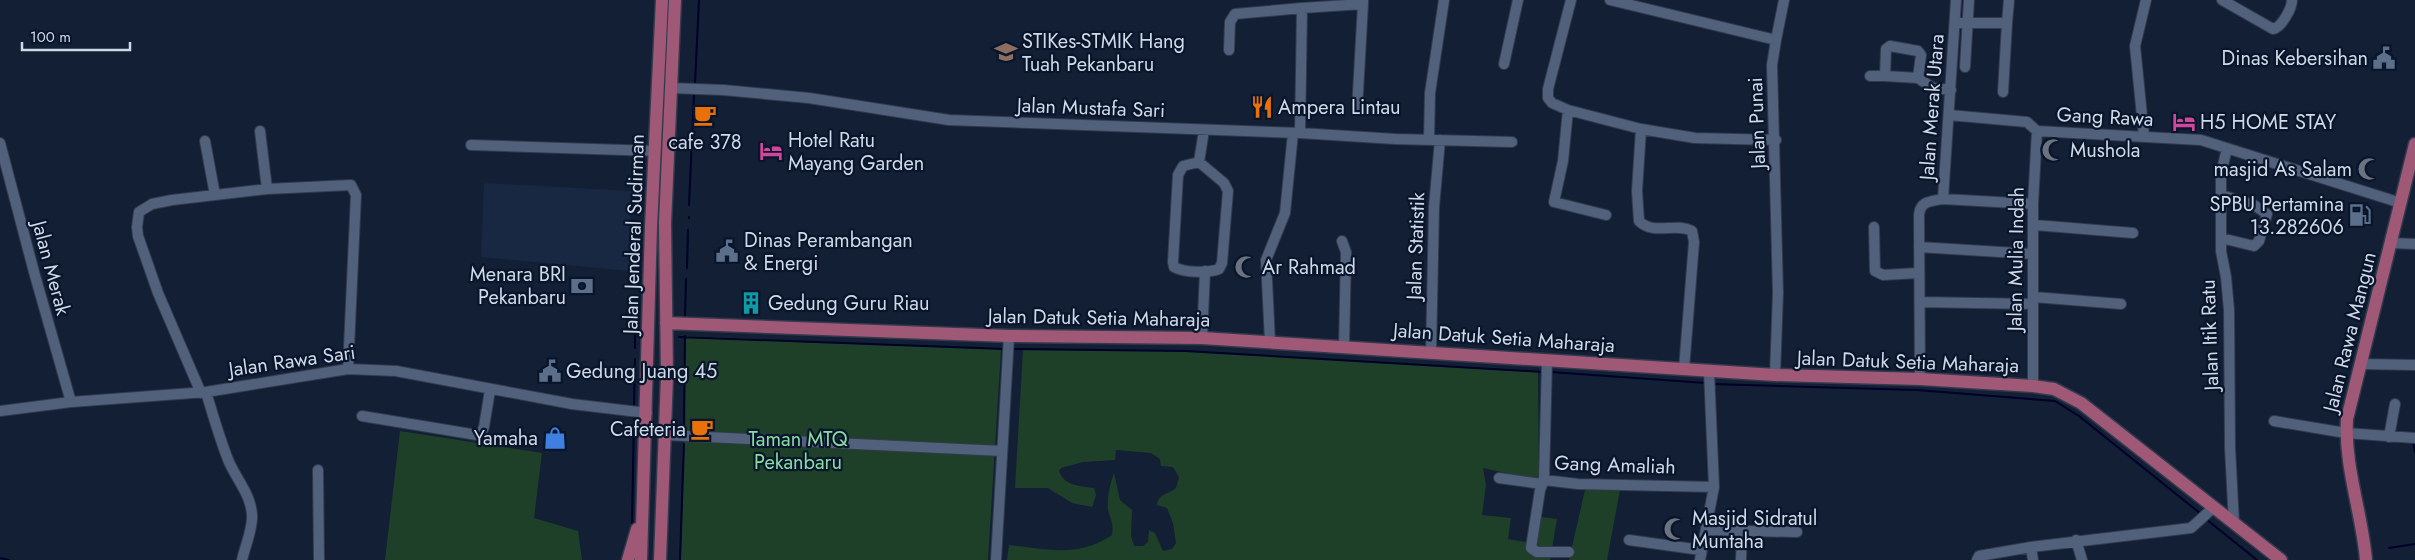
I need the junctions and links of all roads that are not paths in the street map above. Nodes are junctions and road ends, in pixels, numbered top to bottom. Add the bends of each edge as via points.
1 (662, 0) edge
2 (675, 0) edge
3 (1444, 0) edge
4 (1518, 0) edge
5 (1571, 0) edge
6 (1610, 0) edge
7 (1784, 0) edge
8 (1956, 0) edge
9 (1969, 0) edge
10 (2009, 0) edge
11 (2146, 0) edge
12 (2222, 0) edge
13 (2292, 0) edge
14 (1363, 2) edge
15 (1630, 2) edge
16 (1302, 8) junction
17 (1955, 23) junction
18 (1968, 23) junction
19 (2008, 24) junction
20 (1776, 40) junction
21 (1229, 50) dead end
22 (1504, 64) dead end
23 (1965, 67) dead end
24 (1870, 76) dead end
25 (1885, 76) junction
26 (1918, 78) junction
27 (671, 88) junction
28 (1951, 90) junction
29 (2003, 92) dead end
30 (1357, 110) dead end
31 (1568, 110) junction
32 (1949, 115) junction
33 (1641, 129) junction
34 (1204, 130) junction
35 (260, 131) dead end
36 (2038, 131) junction
37 (1297, 133) junction
38 (2144, 136) junction
39 (1434, 140) junction
40 (1776, 140) junction
41 (205, 141) dead end
42 (1512, 142) dead end
43 (0, 143) edge
44 (2415, 144) edge
45 (471, 145) dead end
46 (2227, 148) junction
47 (655, 152) junction
48 (1198, 162) junction
49 (2411, 174) edge
50 (267, 189) junction
51 (214, 195) junction
52 (2221, 195) junction
53 (1943, 199) junction
54 (2401, 203) junction
55 (2033, 204) junction
56 (1606, 215) dead end
57 (2035, 224) junction
58 (1874, 227) dead end
59 (2133, 233) dead end
60 (2221, 238) junction
61 (1342, 241) dead end
62 (2391, 243) junction
63 (2415, 244) edge
64 (1919, 247) junction
65 (2033, 254) junction
66 (1205, 271) junction
67 (1918, 273) junction
68 (2033, 300) junction
69 (1920, 302) junction
70 (2121, 304) dead end
71 (666, 323) junction
72 (1202, 338) junction
73 (1270, 342) junction
74 (1008, 345) junction
75 (1344, 347) junction
76 (1431, 353) junction
77 (1547, 363) junction
78 (2361, 364) junction
79 (2415, 365) edge
80 (348, 369) junction
81 (1684, 370) junction
82 (1709, 374) junction
83 (1776, 376) junction
84 (1920, 379) junction
85 (2033, 386) junction
86 (490, 390) junction
87 (203, 392) junction
88 (71, 402) junction
89 (2395, 404) dead end
90 (0, 411) edge
91 (647, 413) junction
92 (362, 416) dead end
93 (2274, 421) dead end
94 (2346, 434) junction
95 (666, 435) junction
96 (2389, 437) junction
97 (2415, 438) edge
98 (1002, 451) junction
99 (318, 470) dead end
100 (1499, 478) dead end
101 (1543, 482) junction
102 (1714, 487) junction
103 (644, 490) junction
104 (2211, 510) junction
105 (2234, 523) junction
106 (1706, 530) junction
107 (1742, 532) junction
108 (1797, 532) dead end
109 (1629, 540) dead end
110 (2076, 540) junction
111 (2031, 547) junction
112 (1569, 552) dead end
113 (1701, 555) edge
114 (242, 560) edge
115 (319, 560) edge
116 (628, 560) edge
117 (641, 560) edge
118 (660, 560) edge
119 (996, 560) edge
120 (1741, 560) edge
121 (1977, 560) edge
122 (2034, 560) edge
123 (2082, 560) edge
124 (2281, 560) edge
125 (2366, 560) edge

1 - 47 main road, Jalan Jenderal Sudirman
2 - 27 main road, Jalan Jenderal Sudirman
3 - 39 street, Jalan Statistik via 1432,72
4 - 22 street
5 - 31 street via 1548,89 1552,103
6 - 15 street
7 - 20 street, Jalan Punai
8 - 17 street, Jalan Merak Utara
9 - 18 street
10 - 19 street
11 - 38 street via 2136,46
12 - 13 street via 2273,29 2280,25 2292,6
14 - 16 street
14 - 30 street
15 - 20 street
16 - 21 street via 1235,14 1230,22
16 - 37 street
17 - 18 street
17 - 28 street, Jalan Merak Utara
18 - 19 street
18 - 23 street
19 - 29 street
20 - 40 street, Jalan Punai via 1772,65
24 - 25 street
25 - 26 street
25 - 26 street via 1886,49 1890,46 1918,51 1921,55
26 - 28 street via 1933,88
27 - 34 street, Jalan Mustafa Sari via 809,98 949,120
27 - 71 main road, Jalan Jenderal Sudirman via 665,223
28 - 32 street, Jalan Merak Utara
31 - 33 street
31 - 56 street via 1563,161 1554,202
32 - 36 street via 2027,122
32 - 53 street, Jalan Merak Utara
33 - 40 street via 1695,138
33 - 81 street via 1636,191 1639,221 1654,229 1687,228 1692,231 1694,242
34 - 37 street, Jalan Mustafa Sari
34 - 48 street
35 - 50 street
36 - 38 street, Gang Rawa
36 - 55 street, Jalan Mulia Indah
37 - 39 street, Jalan Mustafa Sari
37 - 73 street via 1285,213 1266,260
38 - 46 street, Gang Rawa via 2201,140
39 - 42 street, Jalan Mustafa Sari
39 - 76 street, Jalan Statistik
40 - 83 street, Jalan Punai
41 - 51 street
43 - 88 street, Jalan Merak
44 - 49 main road, Jalan Rawa Mangun
45 - 47 street
46 - 52 street, Jalan Itik Ratu via 2221,174
46 - 54 street, Gang Rawa
47 - 91 main road, Jalan Jenderal Sudirman
48 - 66 street via 1224,183 1229,196 1222,263 1216,270
48 - 66 street via 1183,166 1178,175 1173,262 1174,267 1180,270
49 - 54 main road, Jalan Rawa Mangun
50 - 51 street
50 - 80 street via 347,184 354,187
51 - 87 street via 152,204 139,212 136,226 158,294
52 - 60 street, Jalan Itik Ratu
52 - 60 street via 2254,205 2267,214 2260,241 2254,246
53 - 55 street
53 - 64 street, Jalan Merak Utara via 1926,202 1919,208
54 - 62 main road, Jalan Rawa Mangun
55 - 57 street, Jalan Mulia Indah
57 - 59 street
57 - 65 street, Jalan Mulia Indah
58 - 67 street via 1875,271 1883,275
60 - 105 street, Jalan Itik Ratu via 2229,310
61 - 75 street via 1346,252
62 - 63 street
62 - 78 main road, Jalan Rawa Mangun
64 - 65 street
64 - 67 street, Jalan Merak Utara
65 - 68 street, Jalan Mulia Indah
66 - 72 street
67 - 69 street, Jalan Merak Utara
68 - 69 street
68 - 70 street
68 - 85 street, Jalan Mulia Indah
69 - 84 street, Jalan Merak Utara
71 - 74 main road, Jalan Datuk Setia Maharaja
71 - 95 main road, Jalan Jenderal Sudirman
72 - 73 main road, Jalan Datuk Setia Maharaja
72 - 74 main road, Jalan Datuk Setia Maharaja
73 - 75 main road, Jalan Datuk Setia Maharaja
74 - 98 street
75 - 76 main road, Jalan Datuk Setia Maharaja
76 - 77 main road, Jalan Datuk Setia Maharaja
77 - 81 main road, Jalan Datuk Setia Maharaja
77 - 101 street, Gang Amaliah
78 - 79 street
78 - 94 main road, Jalan Rawa Mangun
80 - 86 street, Jalan Rawa Sari via 396,371
80 - 87 street, Jalan Rawa Sari
81 - 82 main road, Jalan Datuk Setia Maharaja
82 - 83 main road, Jalan Datuk Setia Maharaja
82 - 102 street
83 - 84 main road, Jalan Datuk Setia Maharaja
84 - 85 main road, Jalan Datuk Setia Maharaja
85 - 104 main road, Jalan Datuk Setia Maharaja via 2054,389 2081,403
86 - 91 street, Jalan Rawa Sari
86 - 92 street via 484,427 478,435
87 - 88 street, Jalan Rawa Sari
87 - 114 street via 228,461 246,491 251,509 251,525
88 - 90 street, Jalan Rawa Sari
89 - 96 street
91 - 103 main road, Jalan Jenderal Sudirman
93 - 94 street
94 - 96 street
94 - 125 main road, Jalan Rawa Mangun
95 - 98 street
95 - 118 main road, Jalan Jenderal Sudirman
96 - 97 street
98 - 119 street
99 - 115 street
100 - 101 street
101 - 102 street, Gang Amaliah
101 - 112 street via 1531,548 1537,552
102 - 106 street
103 - 116 main road
103 - 117 main road, Jalan Jenderal Sudirman
104 - 105 main road, Jalan Datuk Setia Maharaja
104 - 110 street via 2200,522 2184,529
105 - 124 main road, Jalan Datuk Setia Maharaja
106 - 107 street
106 - 113 street
107 - 108 street
107 - 120 street
109 - 113 street
110 - 111 street
110 - 123 street
111 - 121 street via 1979,556
111 - 122 street

